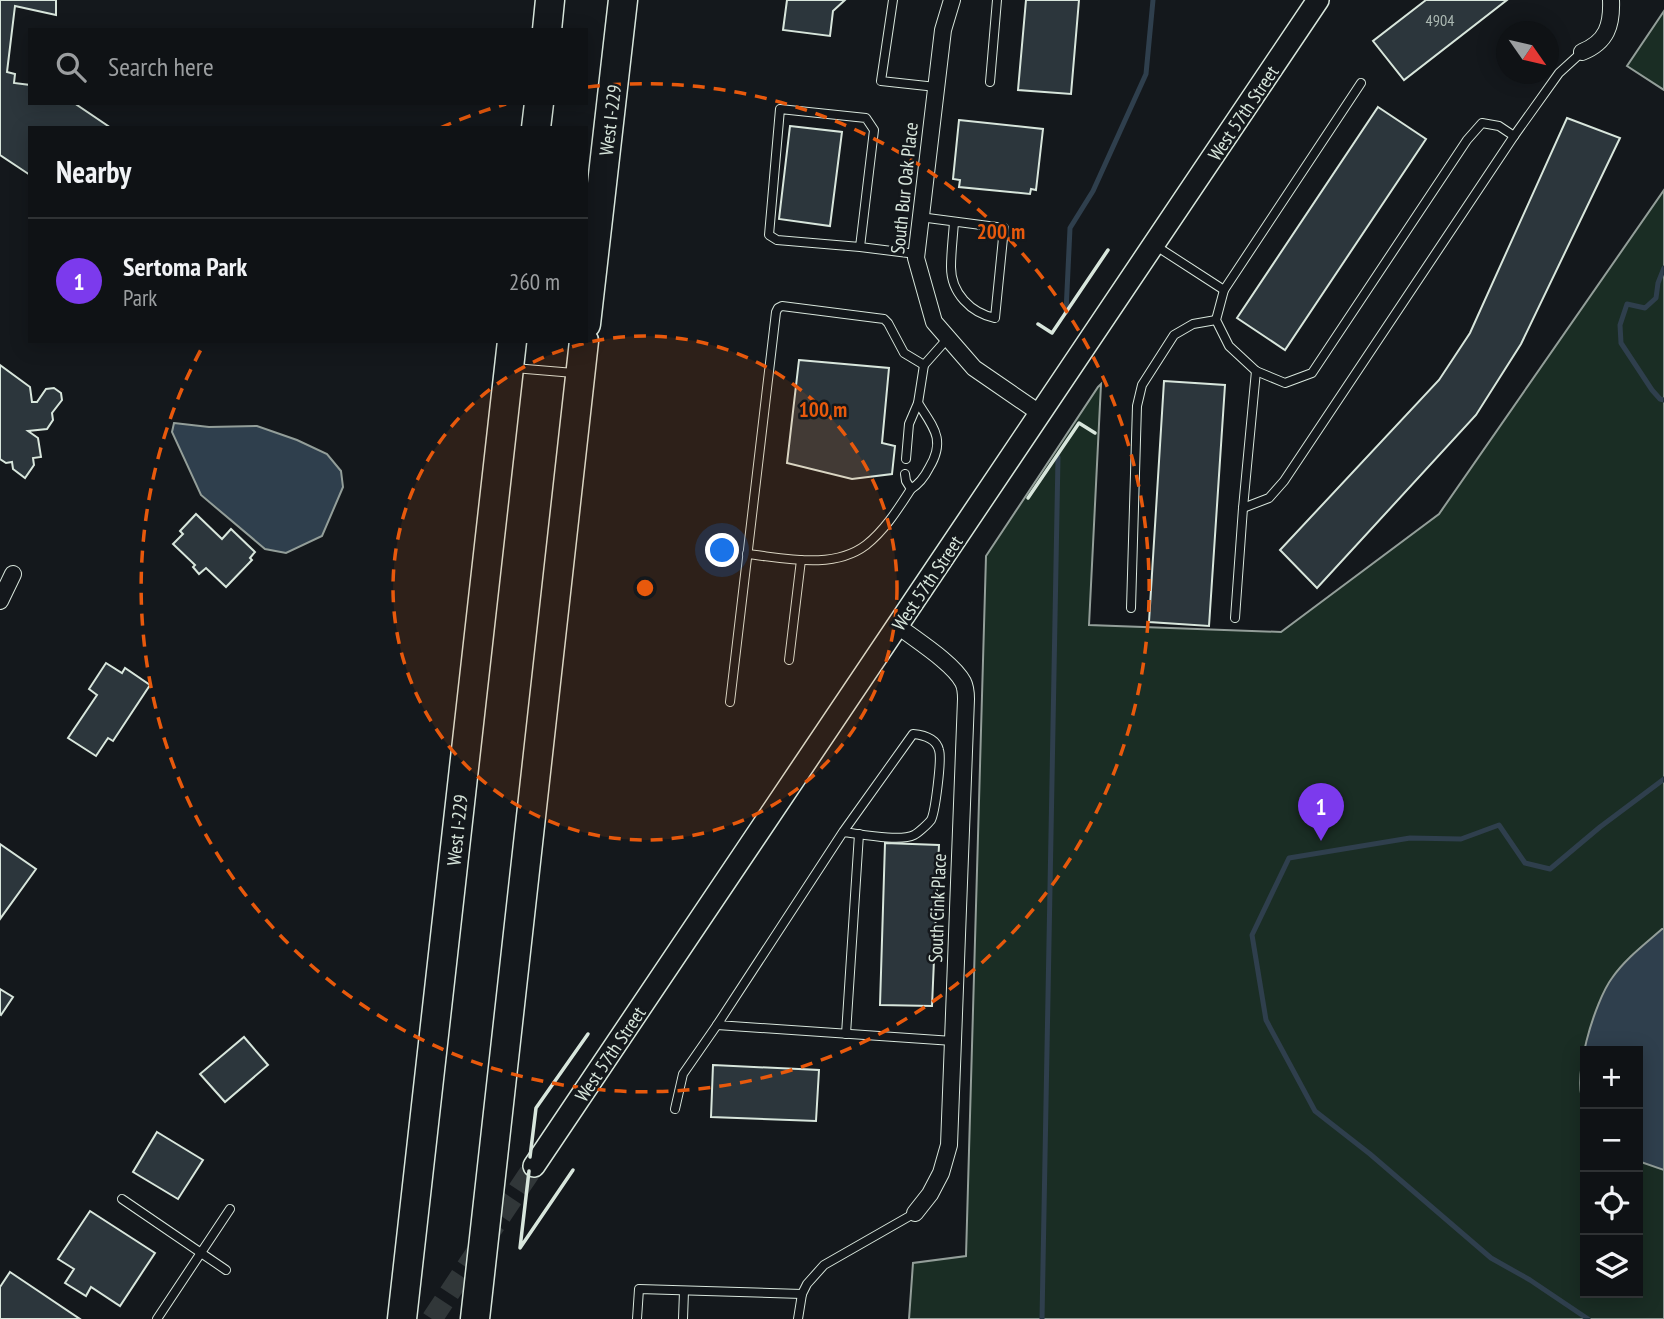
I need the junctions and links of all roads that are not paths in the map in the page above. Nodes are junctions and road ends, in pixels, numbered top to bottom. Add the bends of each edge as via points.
1 (550, 0) edge
2 (625, 0) edge
3 (893, 0) edge
4 (951, 0) edge
5 (997, 0) edge
6 (1318, 0) edge
7 (1611, 0) edge
8 (547, 28) edge
9 (1582, 52) joint
10 (990, 82) dead end
11 (1361, 83) dead end
12 (936, 87) junction
13 (539, 105) edge
14 (536, 126) edge
15 (1514, 136) junction
16 (920, 218) junction
17 (954, 222) junction
18 (1154, 244) junction
19 (860, 247) junction
20 (916, 254) junction
21 (1224, 290) junction
22 (588, 307) edge
23 (1216, 320) junction
24 (948, 338) junction
25 (584, 343) edge
26 (510, 355) edge
27 (924, 365) junction
28 (1256, 371) junction
29 (581, 374) junction
30 (918, 403) junction
31 (1041, 414) junction
32 (906, 459) dead end
33 (905, 474) dead end
34 (911, 489) junction
35 (1243, 508) junction
36 (747, 554) junction
37 (801, 561) junction
38 (13, 574) dead end
39 (0, 601) edge
40 (1131, 608) dead end
41 (1235, 618) dead end
42 (898, 626) junction
43 (789, 660) dead end
44 (730, 702) dead end
45 (844, 832) junction
46 (859, 834) junction
47 (717, 1025) junction
48 (846, 1034) junction
49 (953, 1041) junction
50 (676, 1110) dead end
51 (534, 1166) tunnel mouth
52 (122, 1199) dead end
53 (230, 1209) dead end
54 (915, 1213) joint
55 (202, 1253) junction
56 (226, 1270) dead end
57 (684, 1291) junction
58 (802, 1294) junction
59 (157, 1319) edge
60 (402, 1319) edge
61 (475, 1319) edge
62 (637, 1319) edge
63 (683, 1319) edge
64 (798, 1319) edge

1 - 8 highway
2 - 22 highway, West I-229
3 - 12 lane via 881,80
4 - 12 street, South Bur Oak Place
5 - 10 lane
6 - 18 main road, West 57th Street
7 - 9 street via 1605,34 1595,47
9 - 15 lane via 1559,73
11 - 21 lane
12 - 16 street, South Bur Oak Place
13 - 14 highway
15 - 28 lane via 1499,126 1482,123 1467,140 1312,373 1285,383
15 - 35 lane via 1284,481 1269,498
16 - 17 lane
16 - 20 street, South Bur Oak Place
17 - 17 lane via 1004,228 995,318 970,307 954,282
18 - 21 lane
18 - 31 main road, West 57th Street
19 - 19 lane via 874,130 866,118 779,109 769,235 777,240
19 - 20 lane
20 - 24 street, South Bur Oak Place via 934,322
21 - 23 lane
23 - 28 lane via 1229,346
23 - 40 lane via 1192,324 1174,335 1142,385
24 - 27 lane
24 - 31 street, South Bur Oak Place via 974,368
25 - 29 highway
26 - 29 lane
26 - 60 highway, West I-229
27 - 30 lane
27 - 36 lane via 904,353 884,318 778,308
28 - 35 lane
29 - 61 highway
30 - 32 lane via 909,424
30 - 34 lane via 934,427 938,448 927,473
31 - 42 main road, West 57th Street
33 - 34 lane
34 - 37 lane via 864,546 829,560
35 - 41 lane
36 - 37 lane
36 - 44 lane
37 - 43 lane
38 - 39 street
42 - 49 street, South Cink Place via 961,678 967,699
42 - 51 main road, West 57th Street
45 - 46 lane
45 - 46 lane via 913,734 935,742 940,772 931,820 914,835
45 - 47 lane
46 - 48 lane
47 - 48 lane
47 - 50 lane via 683,1074
48 - 49 lane
49 - 54 street, South Cink Place via 949,1145 941,1173
52 - 55 lane
53 - 55 lane
54 - 58 lane via 824,1265
55 - 56 lane
55 - 59 lane
57 - 58 lane
57 - 62 lane via 639,1289
57 - 63 lane
58 - 64 lane

